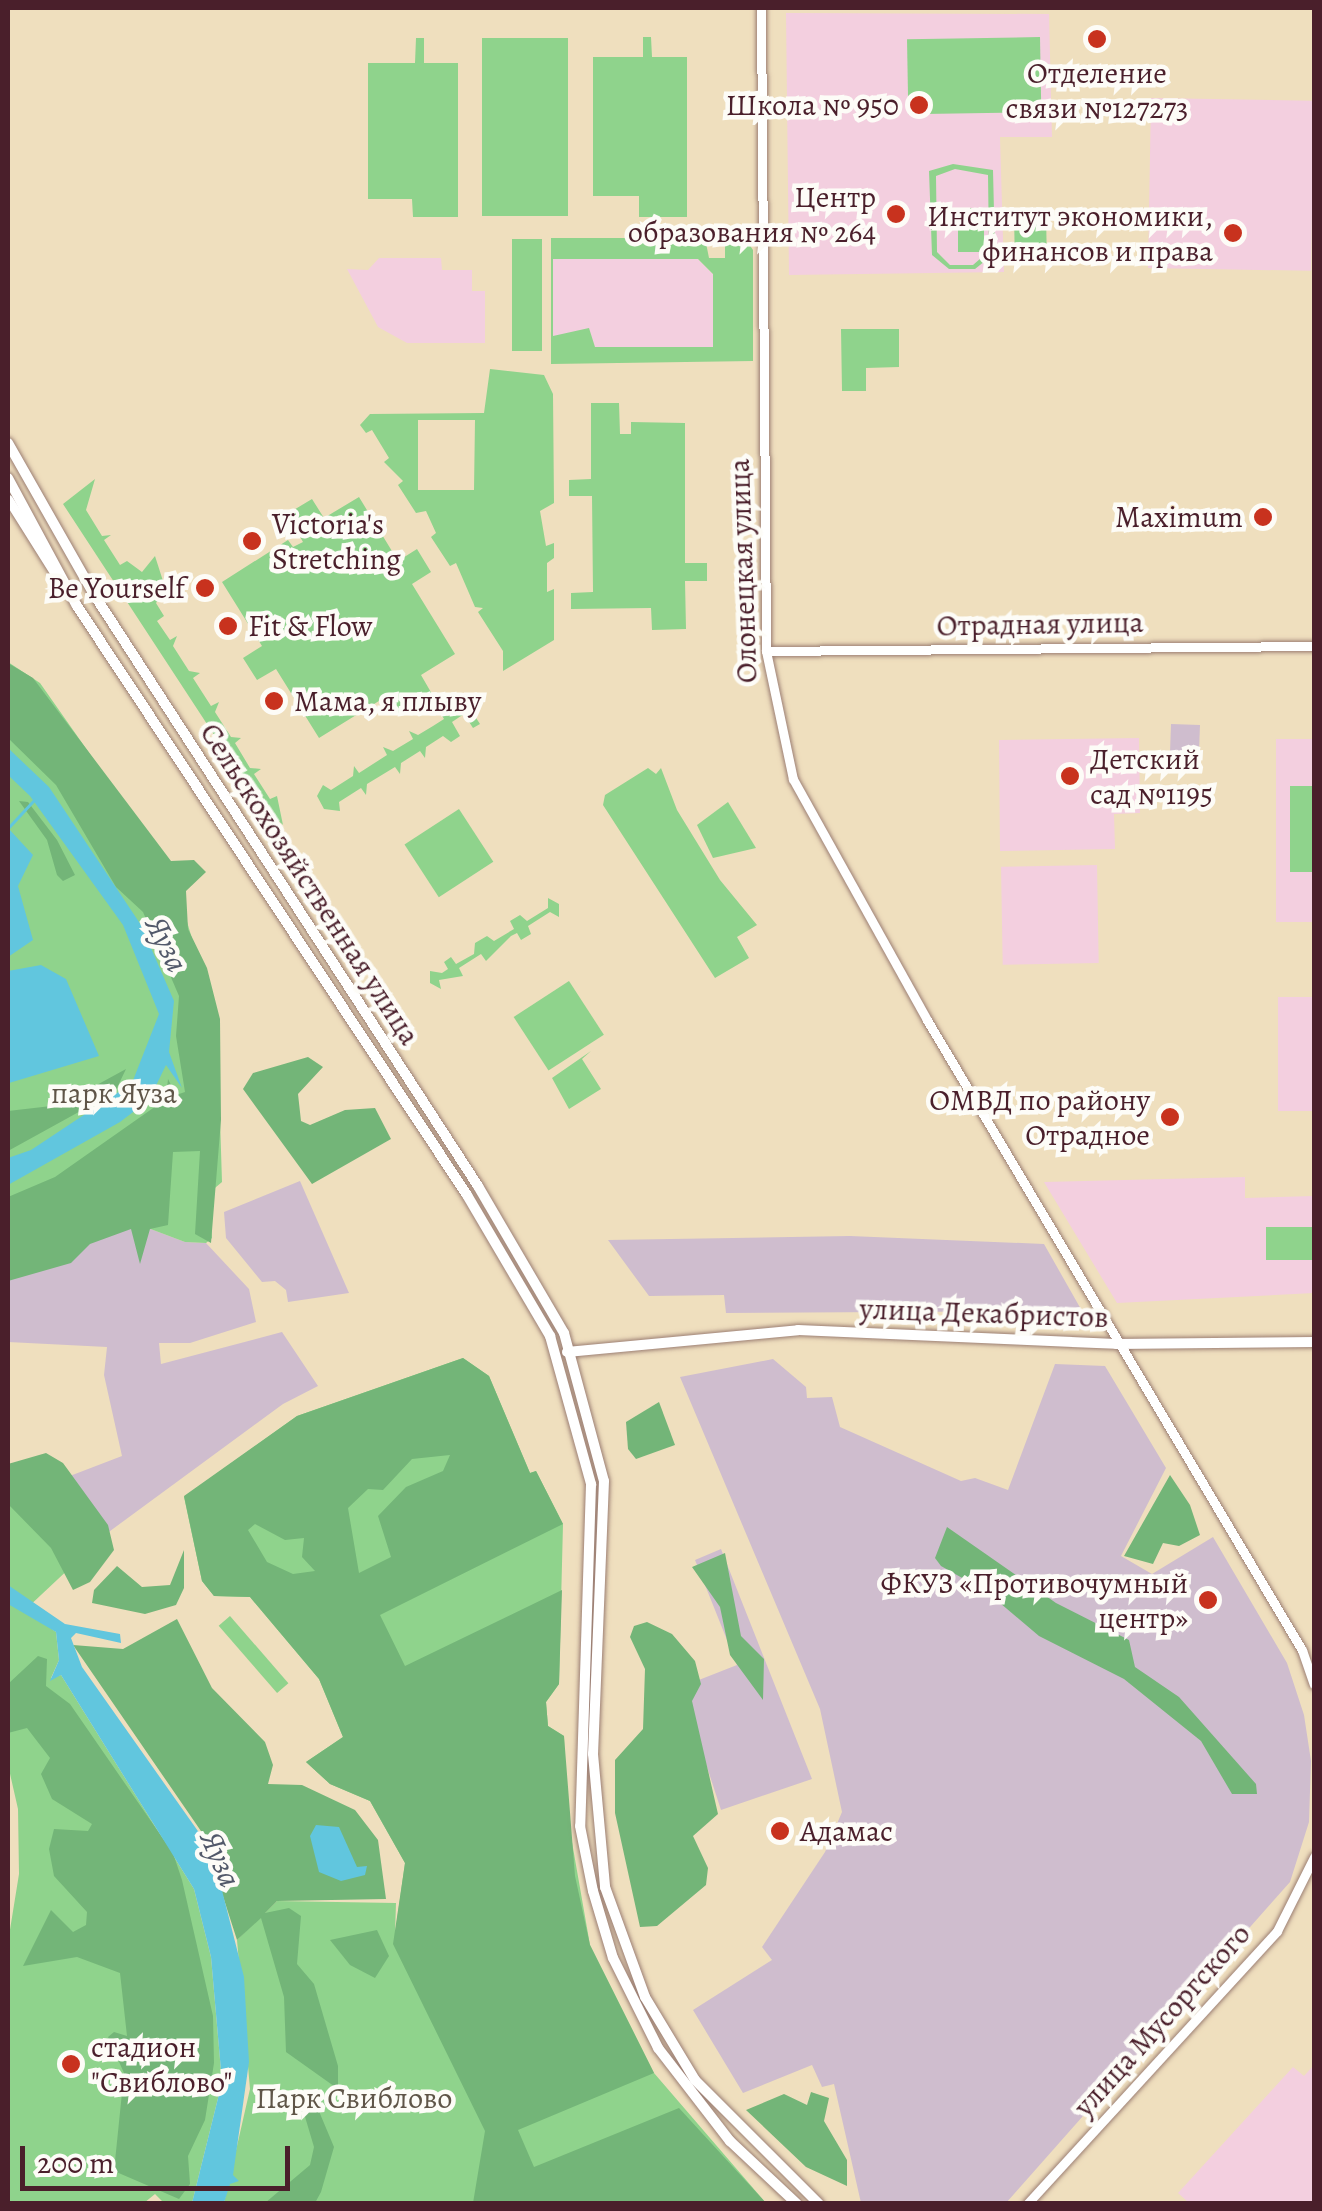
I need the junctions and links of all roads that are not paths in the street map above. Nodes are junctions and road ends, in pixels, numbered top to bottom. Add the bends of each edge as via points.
1 (761, 8) edge
2 (8, 443) edge
3 (8, 478) edge
4 (8, 500) edge
5 (77, 606) junction
6 (1314, 646) edge
7 (766, 651) junction
8 (1314, 1342) edge
9 (1116, 1344) junction
10 (570, 1352) junction
11 (558, 1353) junction
12 (1314, 1684) edge
13 (1314, 1857) edge
14 (796, 2204) edge
15 (819, 2204) edge
16 (1027, 2204) edge

1 - 7 street, Олонецкая улица
2 - 10 main road, Сельскохозяйственная улица via 184,737 478,1186
3 - 5 main road, Сельскохозяйственная улица
4 - 5 street
5 - 11 main road, Сельскохозяйственная улица via 467,1195
6 - 7 street, Отрадная улица
7 - 9 street, Олонецкая улица via 781,742 806,811
8 - 9 main road, улица Декабристов
9 - 10 main road, улица Декабристов via 798,1330
9 - 12 street via 1302,1650
10 - 11 main road, улица Декабристов
10 - 15 main road, Сельскохозяйственная улица via 604,1481 594,1754 605,1886 645,1998 695,2080 739,2132
11 - 14 main road, Сельскохозяйственная улица via 591,1484 580,1826 593,1891 614,1958 658,2048 730,2141
13 - 16 street, улица Мусоргского via 1277,1931

